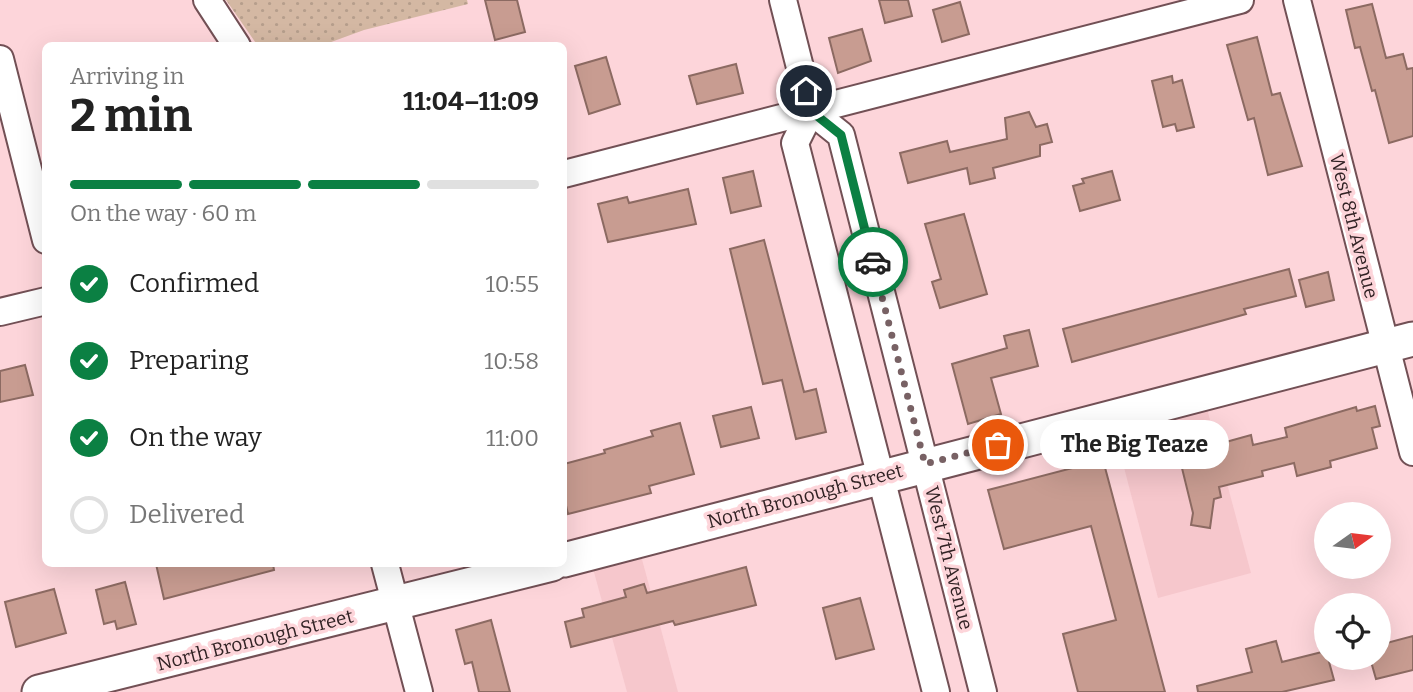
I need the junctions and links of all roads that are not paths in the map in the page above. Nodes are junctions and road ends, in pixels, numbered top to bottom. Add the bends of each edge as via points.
1 (207, 0) edge
2 (783, 0) edge
3 (1240, 0) edge
4 (1297, 0) edge
5 (234, 42) edge
6 (0, 59) edge
7 (811, 111) junction
8 (567, 173) edge
9 (42, 224) edge
10 (42, 302) edge
11 (0, 312) edge
12 (1399, 342) edge
13 (1413, 452) edge
14 (925, 464) junction
15 (882, 475) junction
16 (567, 559) edge
17 (387, 567) edge
18 (541, 567) edge
19 (396, 605) junction
20 (962, 611) junction
21 (919, 622) junction
22 (39, 692) edge
23 (419, 692) edge
24 (936, 692) edge
25 (983, 692) edge

1 - 5 street
2 - 7 street
3 - 7 street
4 - 12 street, West 8th Avenue
6 - 9 street
7 - 8 street
7 - 14 street, West 7th Avenue via 841,135
7 - 15 street via 795,142
10 - 11 street
12 - 13 street, West 8th Avenue
12 - 14 main road, North Bronough Street
14 - 15 main road, North Bronough Street
14 - 20 street, West 7th Avenue
15 - 16 main road, North Bronough Street
15 - 21 street
17 - 19 street
18 - 19 main road, North Bronough Street
19 - 22 main road, North Bronough Street
19 - 23 street
20 - 21 street
20 - 25 street, West 7th Avenue
21 - 24 street

